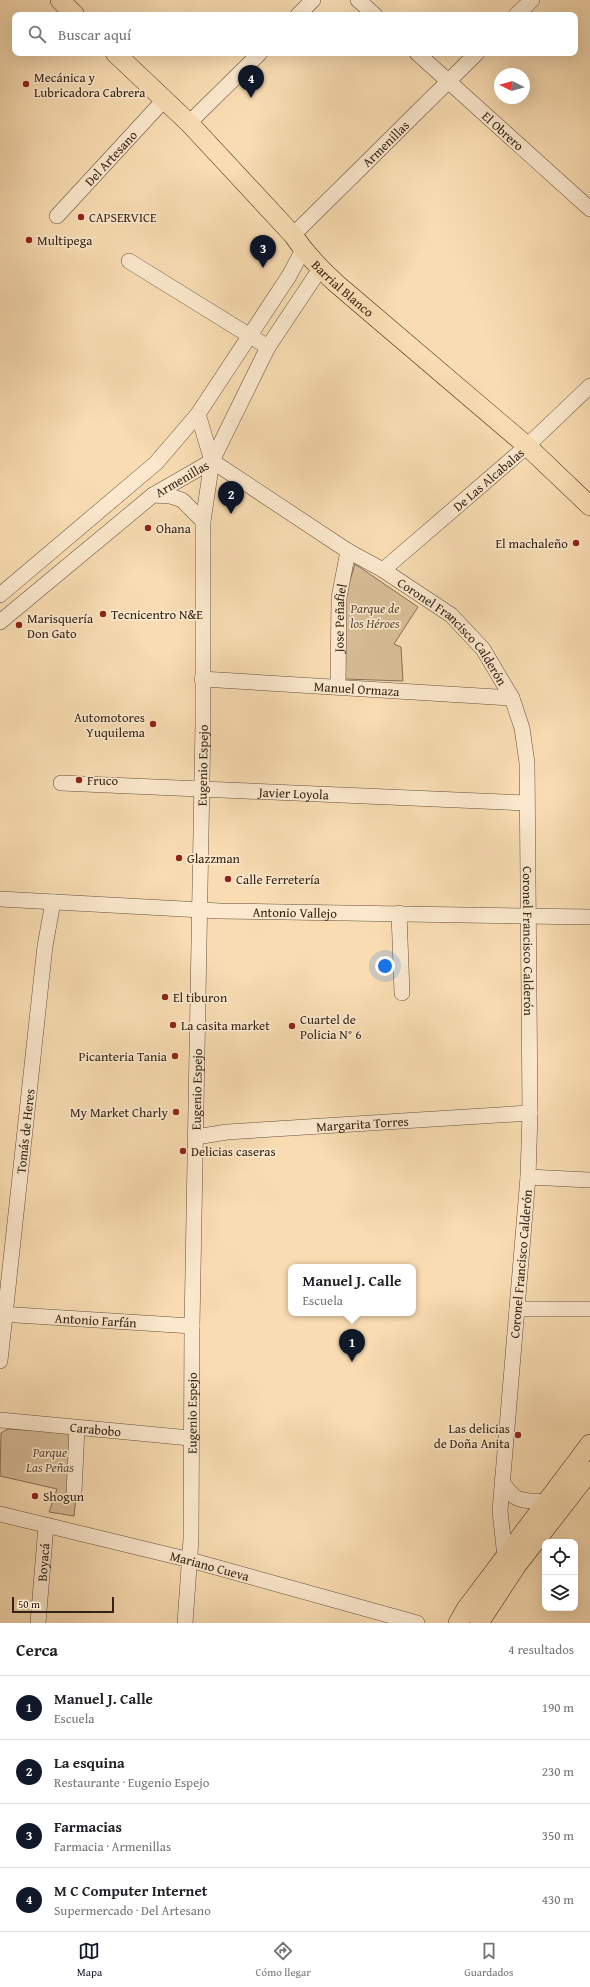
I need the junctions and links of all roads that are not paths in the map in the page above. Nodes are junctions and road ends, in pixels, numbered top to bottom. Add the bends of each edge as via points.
1 (60, 0) edge
2 (313, 0) edge
3 (358, 0) edge
4 (532, 0) edge
5 (72, 12) edge
6 (301, 12) edge
7 (372, 12) edge
8 (519, 12) edge
9 (117, 56) edge
10 (257, 56) edge
11 (420, 56) edge
12 (474, 56) edge
13 (448, 81) junction
14 (164, 100) junction
15 (189, 123) junction
16 (590, 209) edge
17 (57, 216) dead end
18 (298, 242) junction
19 (129, 261) dead end
20 (320, 269) junction
21 (249, 335) junction
22 (268, 347) junction
23 (590, 386) edge
24 (198, 414) junction
25 (527, 446) junction
26 (212, 461) junction
27 (153, 495) junction
28 (590, 506) edge
29 (203, 521) junction
30 (348, 551) junction
31 (383, 570) junction
32 (0, 595) edge
33 (0, 622) edge
34 (202, 679) junction
35 (338, 686) junction
36 (512, 698) junction
37 (61, 783) dead end
38 (201, 788) junction
39 (527, 803) junction
40 (0, 899) edge
41 (53, 902) junction
42 (198, 909) junction
43 (399, 913) junction
44 (527, 916) junction
45 (590, 917) edge
46 (402, 993) dead end
47 (530, 1113) junction
48 (196, 1137) junction
49 (528, 1176) junction
50 (590, 1180) edge
51 (518, 1308) junction
52 (590, 1309) edge
53 (3, 1314) edge
54 (192, 1326) junction
55 (0, 1361) edge
56 (0, 1420) edge
57 (77, 1428) junction
58 (190, 1438) junction
59 (590, 1444) edge
60 (590, 1471) edge
61 (502, 1482) junction
62 (74, 1493) dead end
63 (547, 1502) junction
64 (0, 1514) edge
65 (46, 1526) junction
66 (190, 1560) junction
67 (511, 1561) junction
68 (38, 1623) edge
69 (185, 1623) edge
70 (417, 1623) edge
71 (458, 1623) edge
72 (479, 1623) edge

1 - 5 main road
2 - 6 street
3 - 7 street
4 - 8 street
9 - 14 main road, Barrial Blanco
10 - 15 street
11 - 13 street, El Obrero
12 - 13 street, Armenillas
13 - 16 street, El Obrero
13 - 18 street, Armenillas
14 - 15 main road, Barrial Blanco
14 - 17 street, Del Artesano
15 - 18 main road, Barrial Blanco
18 - 20 main road, Barrial Blanco
18 - 21 street, Armenillas via 289,276
19 - 21 street
20 - 22 street, Armenillas
20 - 25 main road, Barrial Blanco
21 - 22 street
21 - 24 street, Armenillas
22 - 26 street, Armenillas
23 - 25 street, De Las Alcabalas
24 - 26 street
24 - 32 street, Armenillas via 156,463
25 - 28 main road, Barrial Blanco
25 - 31 street, De Las Alcabalas
26 - 27 street, Armenillas
26 - 29 street, Eugenio Espejo
26 - 30 street, Coronel Francisco Calderón
27 - 29 street via 182,500
27 - 33 street, Armenillas
29 - 34 street, Eugenio Espejo
30 - 31 street, Coronel Francisco Calderón
30 - 35 street, Jose Peñafiel via 339,598
31 - 36 street, Coronel Francisco Calderón via 451,615 483,649
34 - 35 street, Manuel Ormaza
34 - 38 street, Eugenio Espejo
35 - 36 street, Manuel Ormaza
36 - 39 street, Coronel Francisco Calderón via 522,728
37 - 38 street, Javier Loyola
38 - 39 street, Javier Loyola
38 - 42 street, Eugenio Espejo
39 - 44 street, Coronel Francisco Calderón
40 - 41 street, Antonio Vallejo
41 - 42 street, Antonio Vallejo
41 - 53 street, Tomás de Heres via 45,946
42 - 43 street, Antonio Vallejo
42 - 48 street, Eugenio Espejo
43 - 44 street, Antonio Vallejo
43 - 46 street
44 - 45 street, Antonio Vallejo
44 - 47 street, Coronel Francisco Calderón
47 - 48 street, Margarita Torres via 227,1132
47 - 49 street, Coronel Francisco Calderón
48 - 54 street, Eugenio Espejo
49 - 50 street
49 - 51 street, Coronel Francisco Calderón
51 - 52 street
51 - 61 street, Coronel Francisco Calderón
53 - 54 street, Antonio Farfán
53 - 55 street, Tomás de Heres
54 - 58 street, Eugenio Espejo
56 - 57 street, Carabobo
57 - 58 street, Carabobo
57 - 62 street
58 - 66 street, Eugenio Espejo
59 - 63 main road
60 - 67 main road
61 - 63 street via 510,1494 519,1500
61 - 67 street, Coronel Francisco Calderón via 500,1511
63 - 67 main road
64 - 65 street, Mariano Cueva
65 - 66 street, Mariano Cueva
65 - 68 street, Boyacá
66 - 69 street, Eugenio Espejo
66 - 70 street, Mariano Cueva
67 - 71 main road
67 - 72 main road

